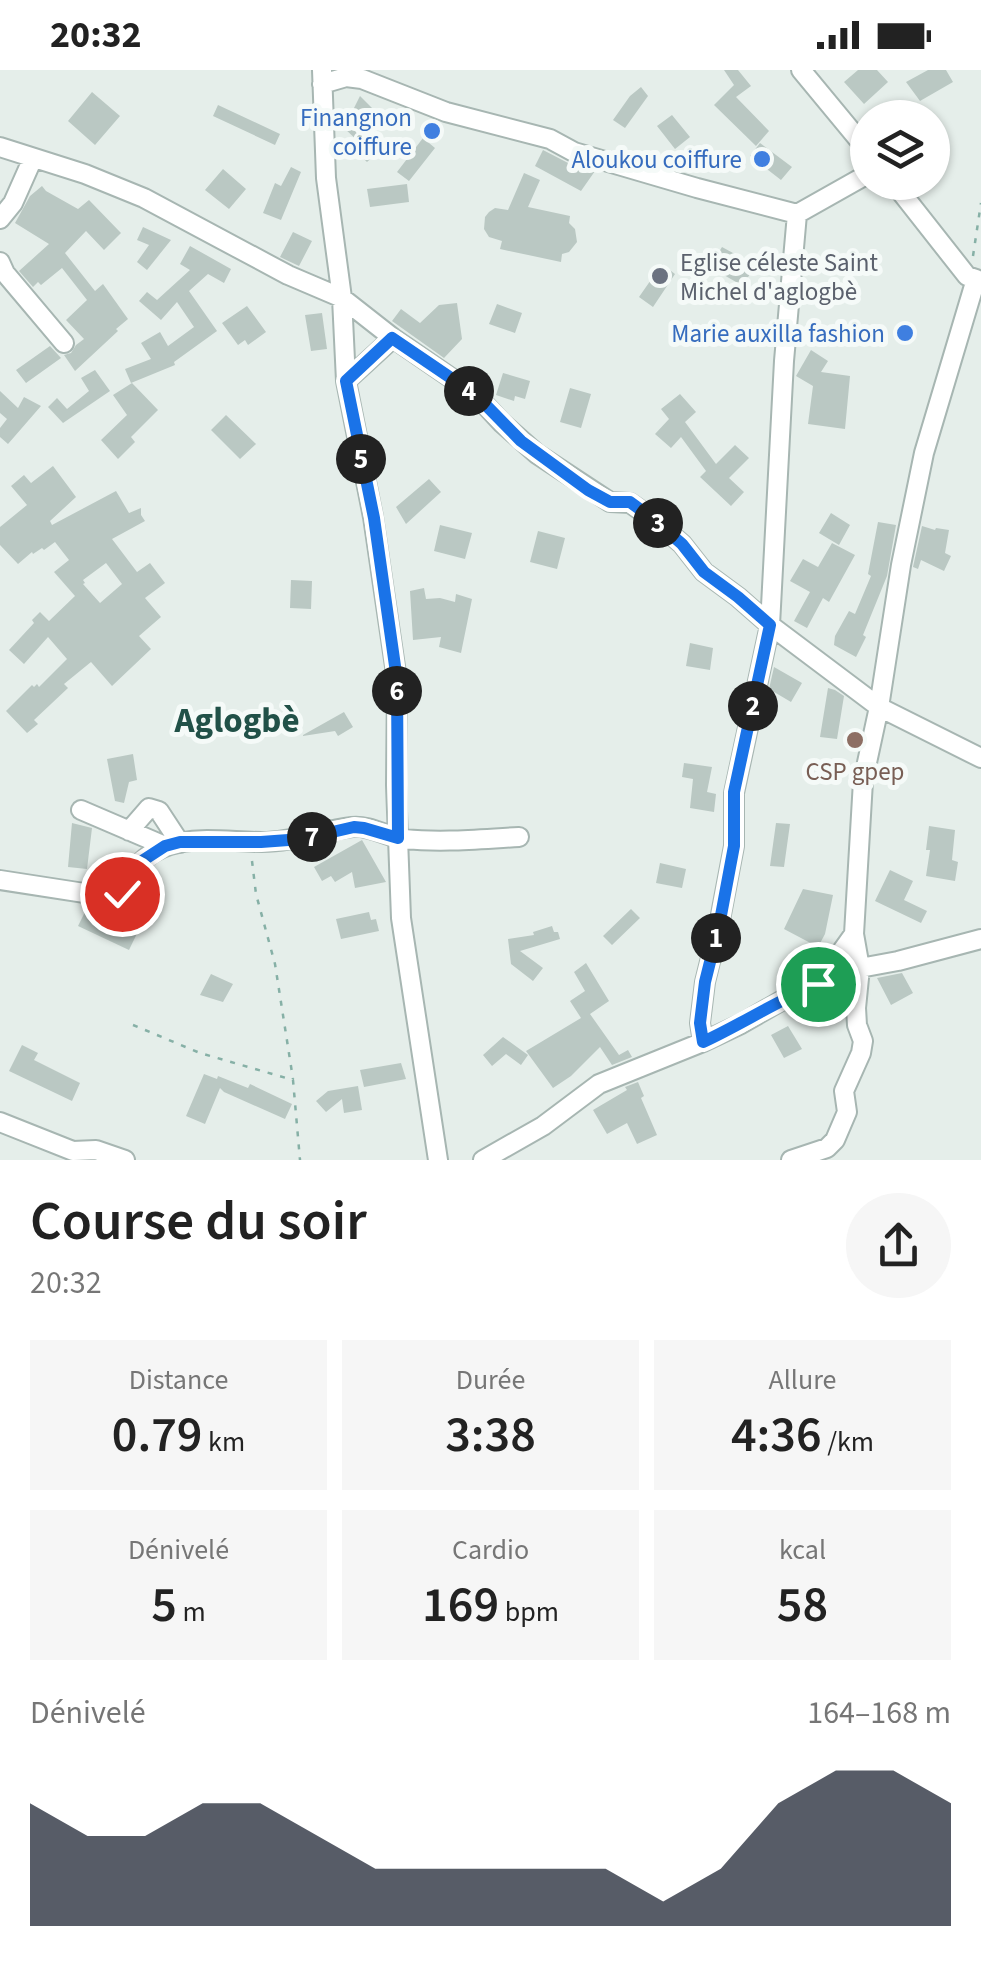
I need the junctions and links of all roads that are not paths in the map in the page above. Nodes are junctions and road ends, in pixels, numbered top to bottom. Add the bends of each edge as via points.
1 (801, 70) edge
2 (322, 77) edge
3 (850, 129) edge
4 (0, 147) edge
5 (33, 158) junction
6 (850, 184) edge
7 (909, 200) edge
8 (797, 214) junction
9 (1, 215) edge
10 (0, 262) edge
11 (975, 275) edge
12 (342, 298) junction
13 (392, 338) junction
14 (64, 343) dead end
15 (346, 381) junction
16 (770, 625) junction
17 (879, 706) junction
18 (981, 758) edge
19 (82, 810) dead end
20 (129, 830) junction
21 (519, 837) dead end
22 (398, 838) junction
23 (172, 844) junction
24 (0, 880) edge
25 (122, 899) junction
26 (144, 904) dead end
27 (854, 934) junction
28 (981, 939) edge
29 (860, 968) junction
30 (818, 984) junction
31 (703, 1042) junction
32 (0, 1122) edge
33 (77, 1155) edge
34 (125, 1160) edge
35 (438, 1160) edge
36 (483, 1160) edge
37 (791, 1160) edge

1 - 3 street
2 - 8 street via 362,78 446,112
2 - 12 street via 326,178
4 - 5 street
5 - 9 street
5 - 12 street via 144,198
6 - 8 street
7 - 11 street
8 - 16 street
10 - 14 street
11 - 17 street via 924,454
12 - 13 street
12 - 15 street
13 - 15 street
13 - 16 street via 476,395 521,441 588,490 610,502 630,502 653,519 704,572
15 - 22 street via 397,680
16 - 17 street
16 - 31 street via 734,792 734,846 705,982
17 - 18 street
17 - 27 street via 863,781
19 - 20 street
20 - 23 street
20 - 23 street via 154,808
21 - 22 street
22 - 23 street via 354,827 302,839
22 - 35 street via 402,918
23 - 25 street via 142,861
24 - 25 street
25 - 26 street
27 - 29 street
27 - 30 street
28 - 29 street
29 - 30 street
29 - 37 street via 856,1008 863,1041 844,1092 847,1112 827,1148
30 - 31 street
31 - 36 street via 599,1084
32 - 33 street
33 - 34 street via 96,1150

